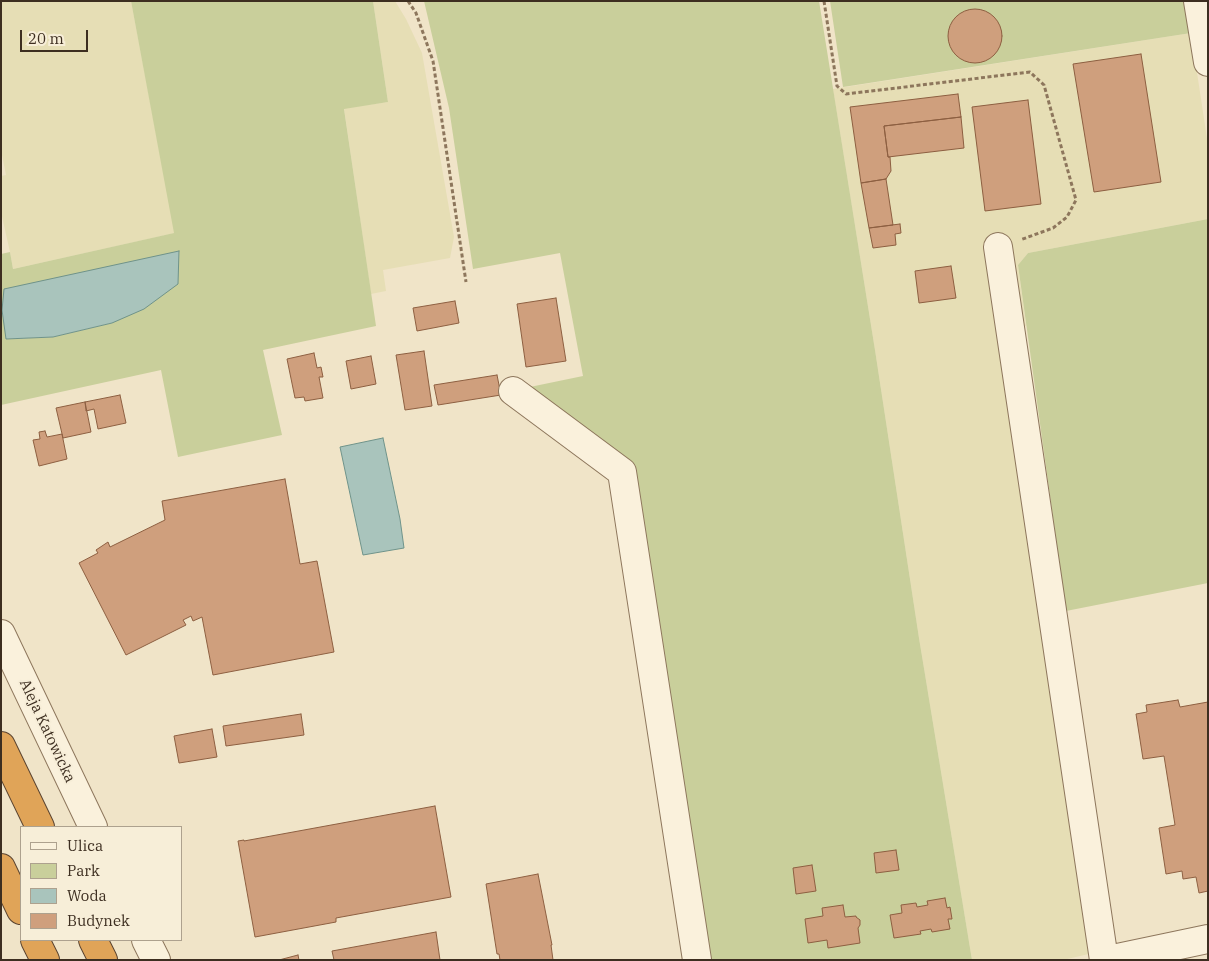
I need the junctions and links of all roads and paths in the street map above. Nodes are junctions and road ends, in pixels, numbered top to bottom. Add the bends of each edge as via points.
1 (408, 1) edge
2 (824, 1) edge
3 (1198, 1) edge
4 (1208, 62) edge
5 (998, 247) joint
6 (466, 282) dead end
7 (513, 391) dead end
8 (1, 634) edge
9 (1, 746) edge
10 (40, 826) edge
11 (93, 826) edge
12 (1, 868) edge
13 (20, 908) edge
14 (1208, 939) edge
15 (36, 941) edge
16 (94, 941) edge
17 (146, 941) edge
18 (45, 960) edge
19 (103, 960) edge
20 (156, 960) edge
21 (697, 960) edge
22 (1104, 960) edge
23 (1108, 960) edge

1 - 6 path via 416,13 433,61
2 - 5 path via 837,86 846,94 1030,72 1044,85 1076,200 1067,217 1054,228
3 - 4 street
5 - 22 street
7 - 21 street via 622,472
8 - 11 street, Aleja Katowicka
9 - 10 highway
12 - 13 highway
14 - 23 street
15 - 18 highway
16 - 19 highway
17 - 20 street

